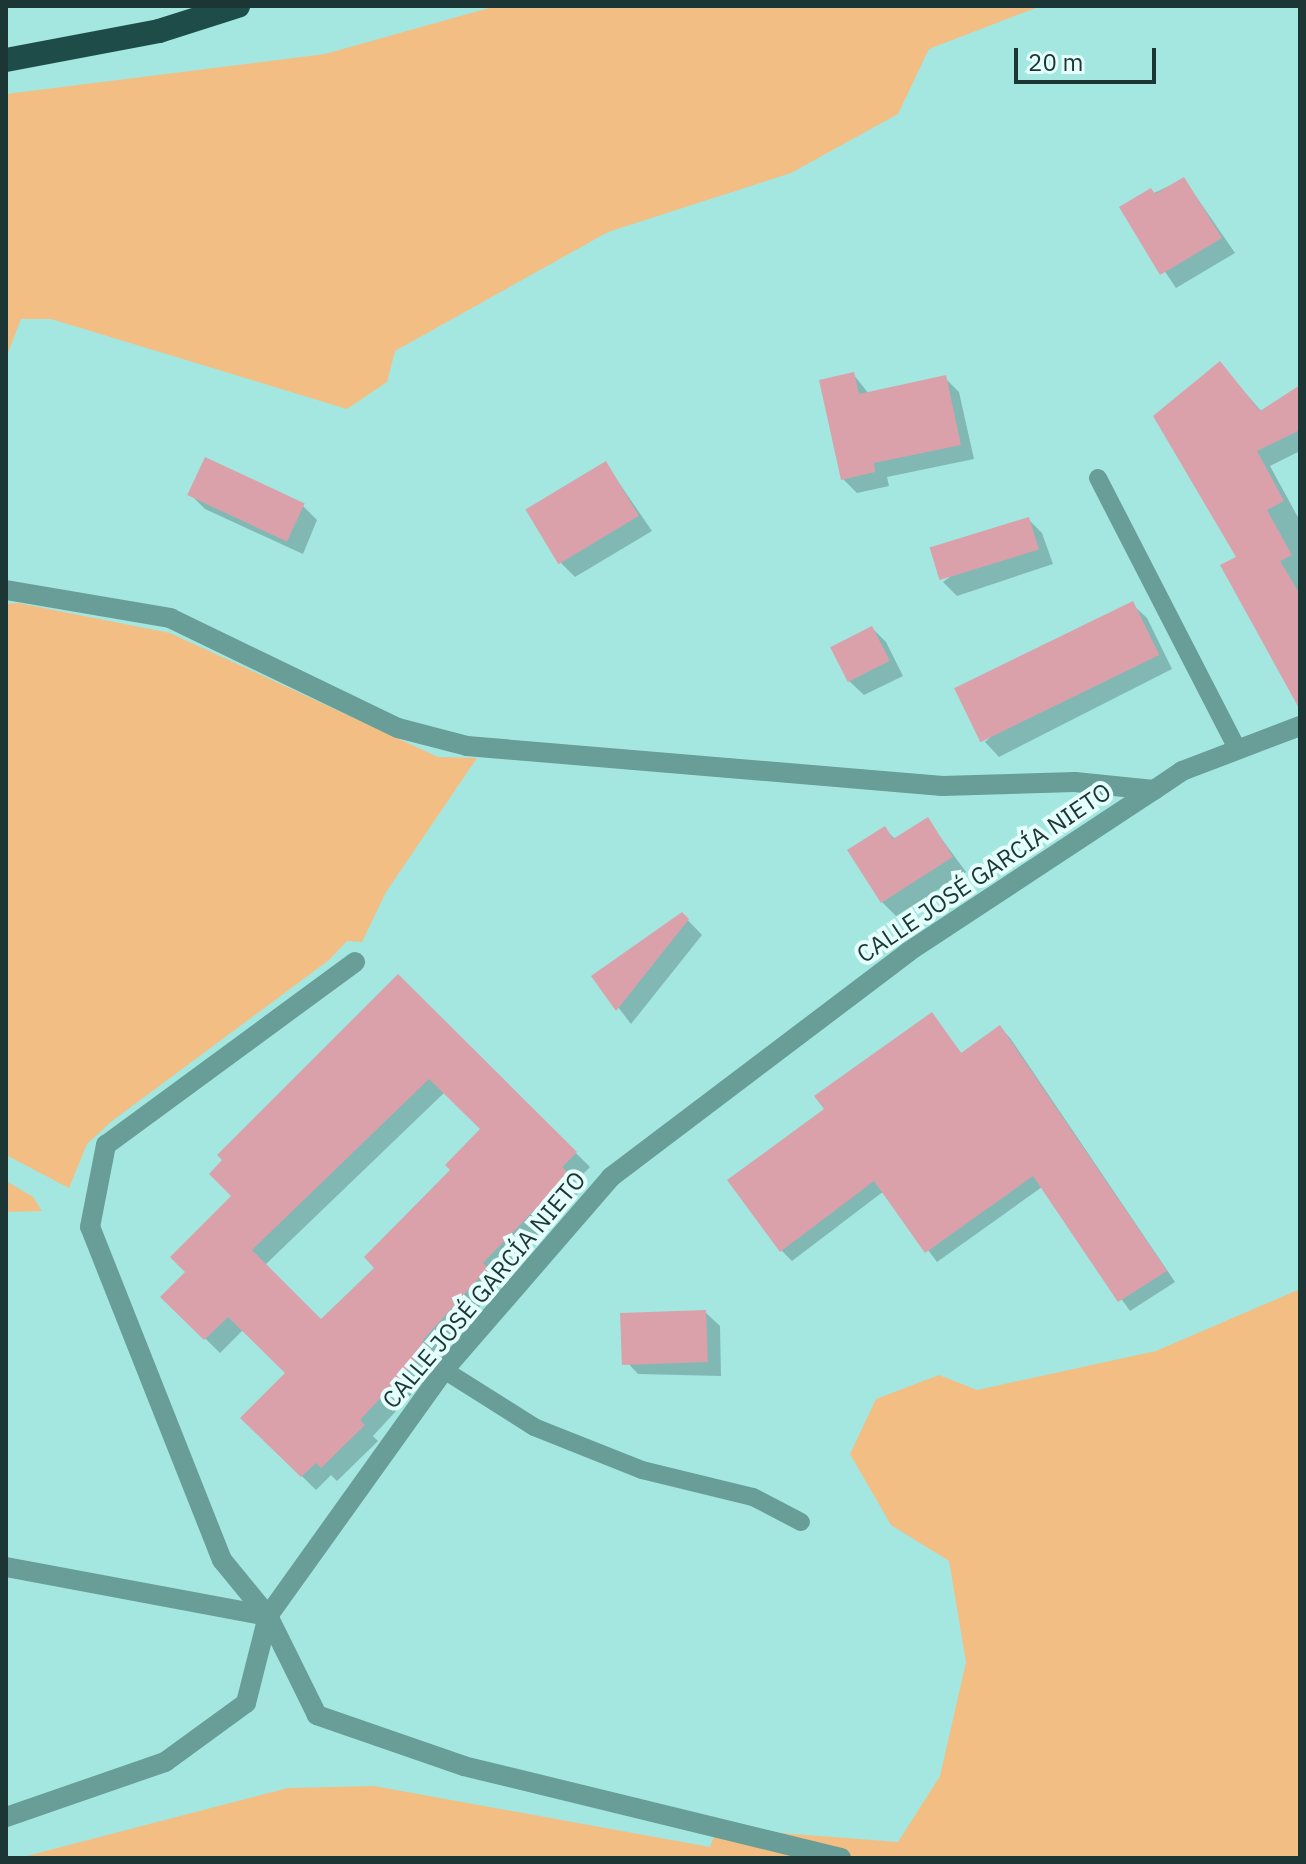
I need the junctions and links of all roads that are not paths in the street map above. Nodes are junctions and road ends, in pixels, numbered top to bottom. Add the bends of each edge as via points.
1 (238, 6) edge
2 (6, 60) edge
3 (1098, 478) dead end
4 (6, 590) edge
5 (1300, 726) edge
6 (1238, 750) junction
7 (1154, 790) junction
8 (355, 962) dead end
9 (444, 1370) junction
10 (801, 1522) dead end
11 (6, 1567) edge
12 (268, 1616) junction
13 (6, 1817) edge
14 (841, 1858) edge

1 - 2 highway via 130,37
3 - 6 lane
4 - 7 street via 170,618 398,728 467,746 942,786 1075,782
5 - 6 street, CALLE JOSÉ GARCÍA NIETO
6 - 7 street, CALLE JOSÉ GARCÍA NIETO via 1182,771
7 - 9 street, CALLE JOSÉ GARCÍA NIETO via 908,952 611,1177
8 - 12 street via 106,1145 90,1227 222,1560
9 - 10 lane via 534,1427 642,1470 753,1497
9 - 12 street, CALLE JOSÉ GARCÍA NIETO
11 - 12 street
12 - 13 street via 246,1703 165,1762
12 - 14 street via 317,1715 464,1766

